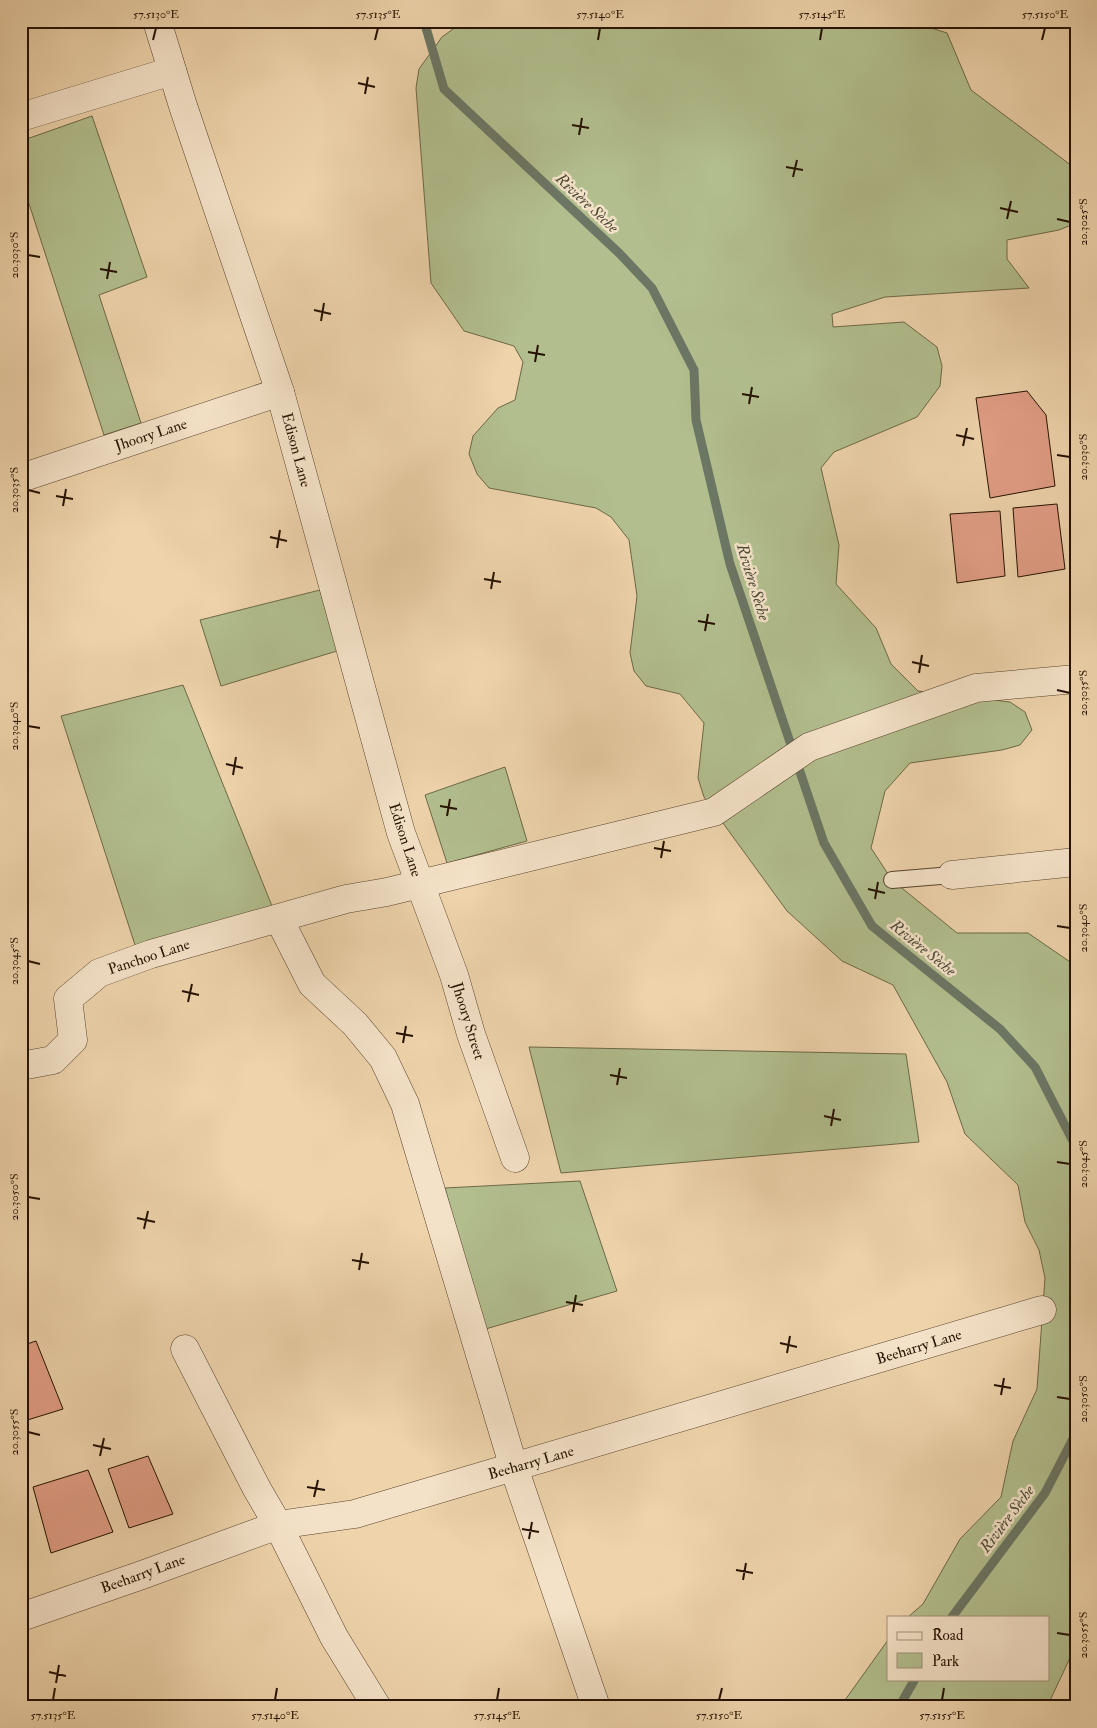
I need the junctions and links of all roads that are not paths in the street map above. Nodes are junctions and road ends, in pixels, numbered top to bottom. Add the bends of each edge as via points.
1 (157, 21) edge
2 (172, 71) junction
3 (21, 117) edge
4 (280, 392) junction
5 (21, 478) edge
6 (1076, 678) edge
7 (1076, 862) edge
8 (952, 875) joint
9 (892, 880) dead end
10 (419, 883) junction
11 (279, 919) junction
12 (21, 1066) edge
13 (515, 1158) dead end
14 (1042, 1310) dead end
15 (184, 1349) dead end
16 (514, 1468) junction
17 (278, 1525) junction
18 (21, 1617) edge
19 (377, 1707) edge
20 (596, 1707) edge

1 - 2 street, Edison Lane
2 - 3 street
2 - 4 street, Edison Lane
4 - 5 street, Jhoory Lane
4 - 10 street, Edison Lane via 401,833
6 - 10 street via 976,688 809,747 714,812
7 - 8 street
8 - 9 lane
10 - 11 street via 346,899
10 - 13 street, Jhoory Street via 454,975 471,1034
11 - 12 street, Panchoo Lane via 152,954 99,973 68,999 73,1040 53,1060
11 - 16 street via 312,984 355,1024 383,1058 405,1104
14 - 16 street, Beeharry Lane
15 - 17 street
16 - 17 street, Beeharry Lane via 355,1514
16 - 20 street
17 - 18 street, Beeharry Lane
17 - 19 street via 334,1637

